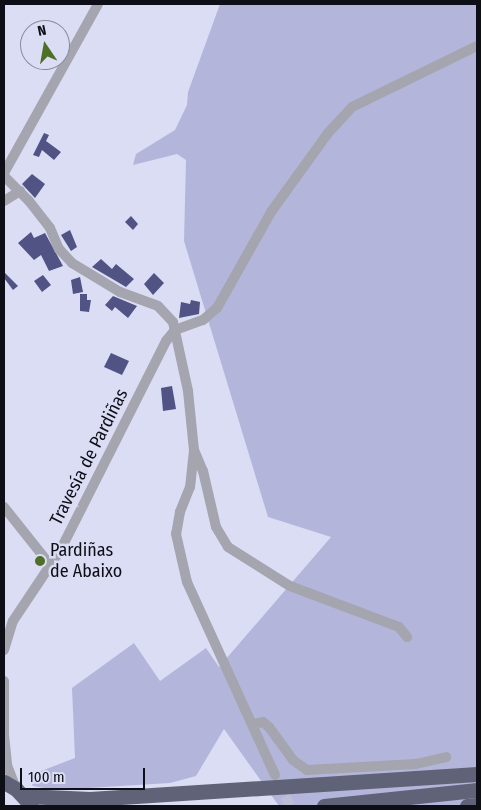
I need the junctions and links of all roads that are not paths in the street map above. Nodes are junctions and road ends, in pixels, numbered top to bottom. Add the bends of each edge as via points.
1 (98, 4) edge
2 (477, 46) edge
3 (4, 174) edge
4 (20, 191) junction
5 (4, 201) edge
6 (175, 330) junction
7 (194, 450) junction
8 (4, 507) edge
9 (51, 566) junction
10 (12, 621) junction
11 (4, 630) edge
12 (407, 636) dead end
13 (4, 650) edge
14 (4, 682) edge
15 (254, 724) junction
16 (4, 735) edge
17 (446, 757) dead end
18 (477, 774) edge
19 (275, 775) tunnel mouth
20 (477, 790) edge
21 (19, 794) edge
22 (477, 805) edge
23 (324, 806) edge
24 (467, 806) edge

1 - 3 street
2 - 6 street via 345,113 271,212 217,308 203,320
3 - 4 street
4 - 5 street
4 - 6 street via 50,228 65,257 120,292 158,306 166,312
6 - 7 street via 188,391
6 - 9 street, Travesía de Pardiñas via 166,341
7 - 12 street via 203,471 216,527 228,546 290,586 399,627
7 - 15 street via 190,487 176,534 187,582
8 - 9 street
9 - 10 street, Travesía de Pardiñas
10 - 11 street
10 - 13 street
14 - 16 street
15 - 17 street via 263,722 269,727 293,760 307,770 416,764
15 - 19 street
16 - 21 street via 7,764
18 - 21 highway via 90,799
20 - 23 highway
22 - 24 highway

